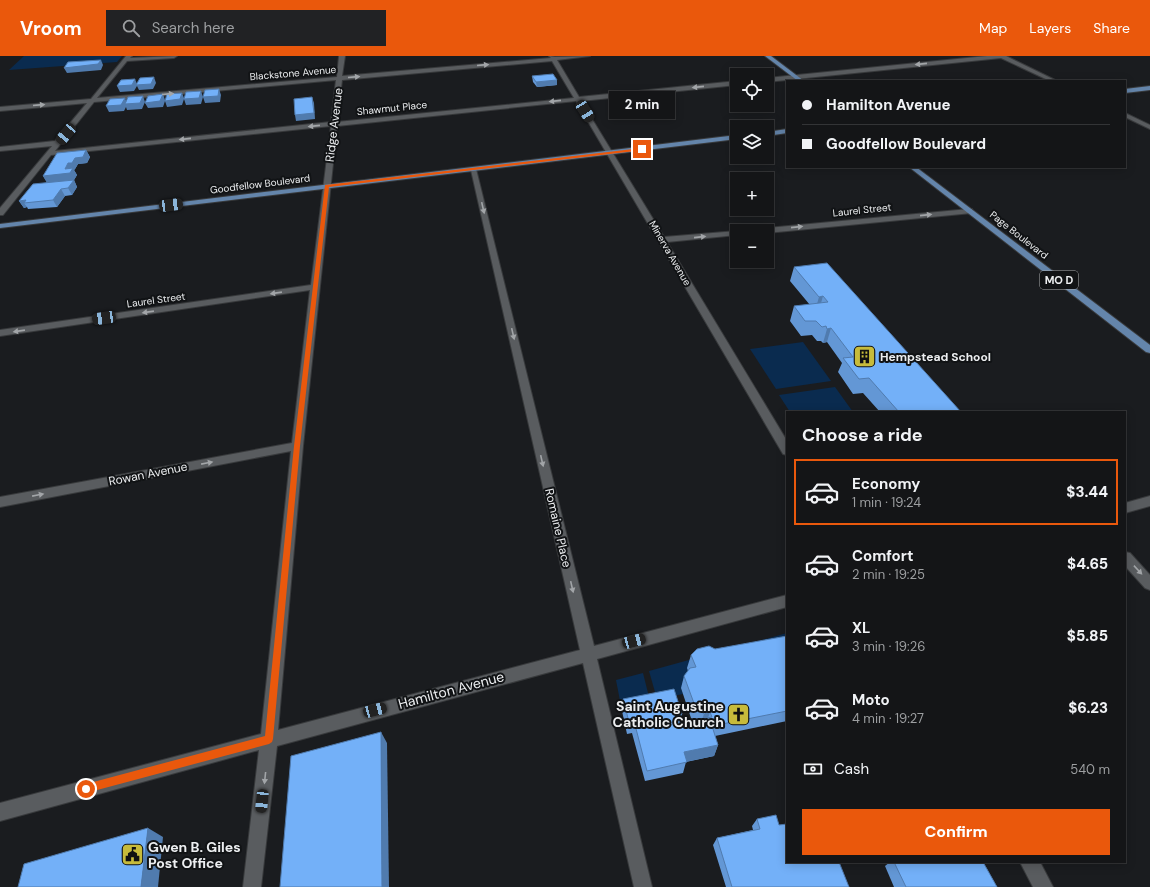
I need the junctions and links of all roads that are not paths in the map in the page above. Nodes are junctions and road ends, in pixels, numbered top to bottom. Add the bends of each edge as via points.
1 (174, 56) edge
2 (342, 56) edge
3 (588, 56) edge
4 (768, 56) edge
5 (1002, 56) edge
6 (128, 58) edge
7 (553, 58) edge
8 (795, 77) junction
9 (339, 78) junction
10 (774, 79) edge
11 (799, 80) edge
12 (1052, 80) edge
13 (730, 84) edge
14 (1150, 88) edge
15 (1126, 91) edge
16 (577, 99) junction
17 (94, 100) junction
18 (0, 109) edge
19 (1126, 115) edge
20 (334, 124) junction
21 (1150, 127) edge
22 (786, 131) edge
23 (774, 133) edge
24 (730, 138) edge
25 (58, 143) junction
26 (0, 149) edge
27 (50, 153) junction
28 (611, 153) junction
29 (913, 168) edge
30 (474, 170) junction
31 (327, 186) junction
32 (969, 210) junction
33 (0, 213) edge
34 (0, 226) edge
35 (774, 229) edge
36 (730, 234) edge
37 (663, 240) junction
38 (315, 287) junction
39 (0, 333) edge
40 (1150, 350) edge
41 (297, 446) junction
42 (786, 449) edge
43 (0, 502) edge
44 (1150, 502) edge
45 (1126, 508) edge
46 (1126, 558) edge
47 (1150, 584) edge
48 (786, 601) edge
49 (588, 654) junction
50 (269, 739) junction
51 (0, 812) edge
52 (1030, 863) edge
53 (252, 887) edge
54 (643, 887) edge
55 (1044, 887) edge

1 - 6 street
2 - 9 street, Ridge Avenue
3 - 7 street, Blackstone Avenue
4 - 8 main road
5 -> 8 street
5 - 12 street
6 - 17 street
9 -> 7 street, Blackstone Avenue
7 - 16 street, Minerva Avenue
8 - 10 street
8 - 11 main road
17 -> 9 street, Blackstone Avenue
9 - 20 street, Ridge Avenue
13 -> 16 street, Shawmut Place
14 - 15 main road
16 -> 20 street, Shawmut Place
16 - 28 street, Minerva Avenue
18 -> 17 street, Blackstone Avenue
17 - 25 street
19 - 21 street
20 -> 27 street, Shawmut Place
20 - 31 street, Ridge Avenue
22 - 23 main road
24 - 28 main road, Goodfellow Boulevard
25 - 26 street
25 - 27 street
27 - 33 street
28 - 30 main road, Goodfellow Boulevard
28 - 37 street, Minerva Avenue
29 - 32 main road, Page Boulevard / MO D
30 - 31 main road, Goodfellow Boulevard
30 -> 49 street, Romaine Place
31 - 34 main road, Goodfellow Boulevard
31 - 38 street, Ridge Avenue
35 -> 32 street, Laurel Street
32 - 40 main road, Page Boulevard / MO D
37 -> 36 street
37 - 42 street, Minerva Avenue
38 -> 39 street, Laurel Street
38 - 41 street, Ridge Avenue
43 -> 41 street, Rowan Avenue
41 - 50 street, Ridge Avenue
44 - 45 street
46 -> 47 street
48 - 49 street, Hamilton Avenue
49 - 50 street, Hamilton Avenue
49 - 54 street, Romaine Place
50 - 51 street, Hamilton Avenue
50 -> 53 street, Ridge Avenue
52 - 55 street

